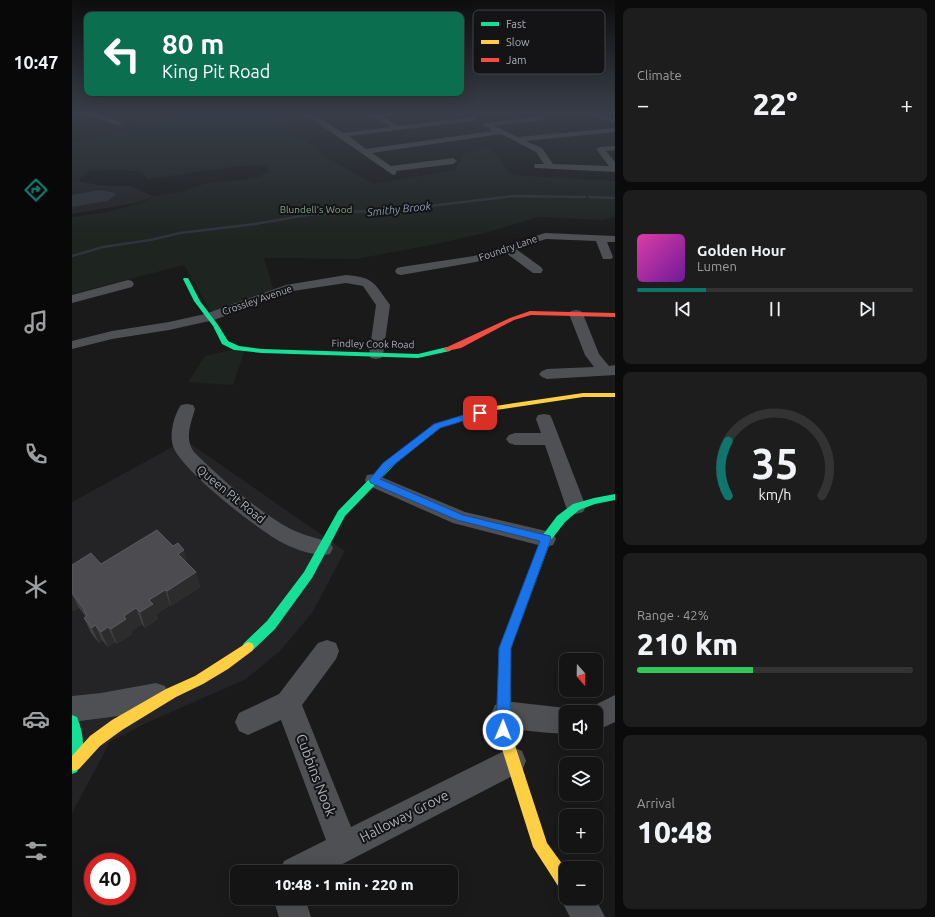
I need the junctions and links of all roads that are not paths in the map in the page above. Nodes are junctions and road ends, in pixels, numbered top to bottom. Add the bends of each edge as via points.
1 (371, 155) edge
2 (543, 155) edge
3 (604, 155) edge
4 (451, 162) dead end
5 (537, 166) dead end
6 (550, 167) junction
7 (615, 169) edge
8 (615, 239) edge
9 (601, 240) junction
10 (507, 249) junction
11 (607, 258) dead end
12 (537, 270) dead end
13 (401, 271) dead end
14 (186, 279) dead end
15 (128, 284) dead end
16 (72, 298) edge
17 (576, 314) junction
18 (615, 315) edge
19 (209, 316) junction
20 (72, 345) edge
21 (376, 356) junction
22 (609, 370) edge
23 (547, 374) dead end
24 (615, 395) edge
25 (187, 409) dead end
26 (544, 419) dead end
27 (516, 439) dead end
28 (551, 439) junction
29 (374, 480) junction
30 (615, 497) edge
31 (576, 507) junction
32 (546, 539) junction
33 (323, 548) junction
34 (326, 651) dead end
35 (171, 693) junction
36 (288, 703) junction
37 (615, 708) edge
38 (72, 709) edge
39 (504, 714) junction
40 (603, 714) edge
41 (559, 720) edge
42 (72, 722) edge
43 (248, 722) dead end
44 (512, 761) junction
45 (73, 765) edge
46 (344, 847) junction
47 (309, 865) edge
48 (559, 873) edge
49 (291, 905) edge
50 (581, 905) edge
51 (295, 917) edge
52 (589, 917) edge

1 - 4 street via 391,170
2 - 6 street
3 - 7 street
5 - 6 street
6 - 7 street
8 - 9 street, Foundry Lane
9 - 10 street, Foundry Lane via 545,236
9 - 11 street
10 - 12 street
10 - 13 street, Foundry Lane via 476,259
14 - 19 street, Findley Cook Road via 197,301
15 - 16 street
17 - 18 street, Findley Cook Road
17 - 21 street, Findley Cook Road via 530,313 518,316 458,346 418,356
17 - 22 street via 592,355
19 - 20 street, Crossley Avenue
19 - 21 street, Findley Cook Road via 225,342 237,348
19 - 21 street, Crossley Avenue via 290,288 346,279 359,280 367,283 383,305
22 - 23 street
24 - 29 street via 583,395 495,408 437,426 387,466
25 - 33 street, Queen Pit Road via 182,422 180,440 182,448 194,464 280,533
26 - 28 street
27 - 28 street
28 - 31 street
29 - 32 street via 460,518
29 - 33 street via 341,514
30 - 31 street
31 - 32 street via 561,519
32 - 39 street via 505,648
33 - 35 street via 308,575 271,625 224,665
34 - 36 street
35 - 38 street
35 - 45 street via 116,725 95,741
36 - 43 street
36 - 46 street, Cubbins Nook
37 - 40 street
39 - 41 street
39 - 44 street via 503,730
42 - 45 street via 77,730 78,746
44 - 46 street, Halloway Grove
44 - 48 street via 541,847
46 - 47 street, Halloway Grove
49 - 51 street
50 - 52 street

